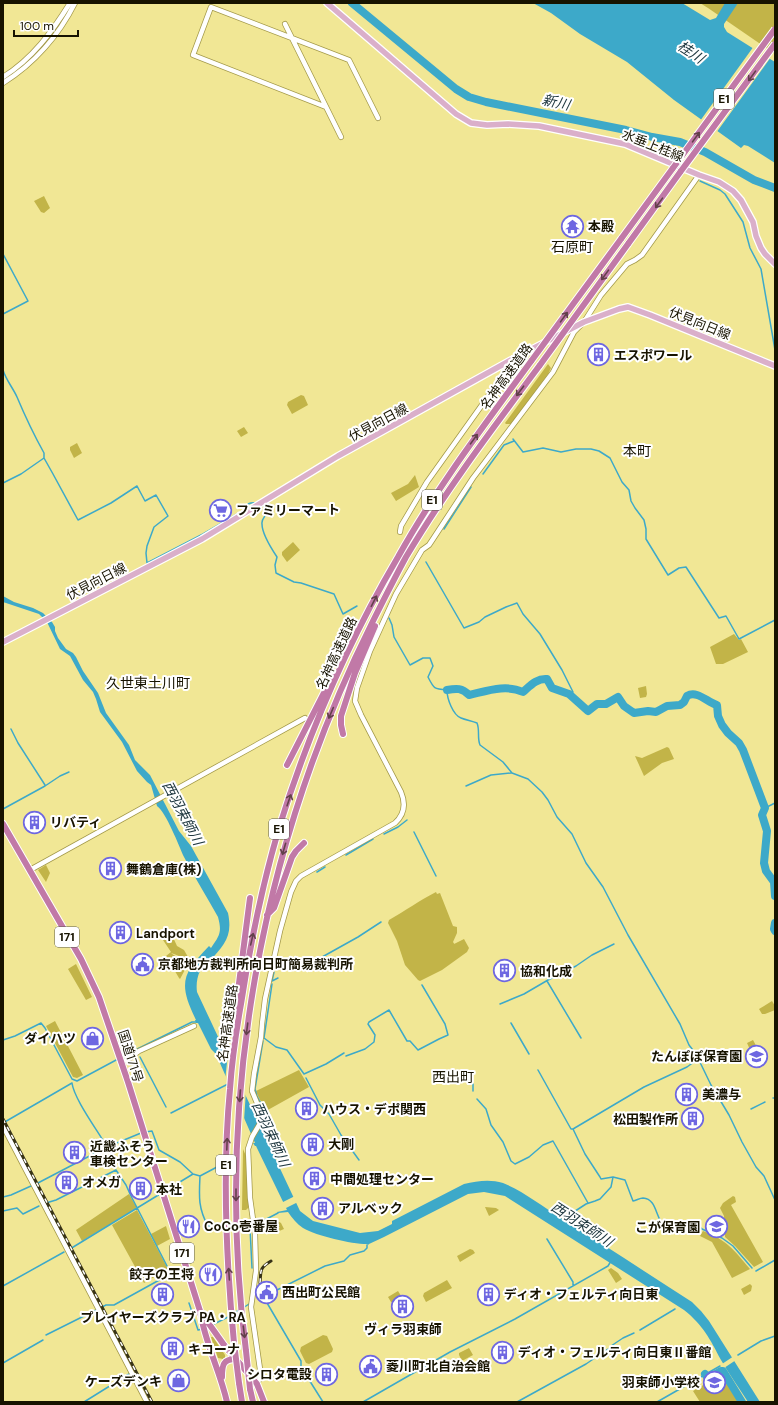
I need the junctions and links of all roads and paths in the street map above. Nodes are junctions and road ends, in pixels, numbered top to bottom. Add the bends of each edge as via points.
1 (70, 3) edge
2 (75, 3) edge
3 (328, 3) edge
4 (285, 24) dead end
5 (59, 25) junction
6 (775, 29) edge
7 (292, 38) junction
8 (775, 44) edge
9 (3, 77) edge
10 (3, 82) edge
11 (326, 107) junction
12 (378, 118) dead end
13 (341, 137) dead end
14 (699, 176) junction
15 (775, 264) edge
16 (584, 322) junction
17 (511, 360) junction
18 (775, 366) edge
19 (400, 532) dead end
20 (3, 642) edge
21 (353, 668) junction
22 (336, 674) junction
23 (305, 718) dead end
24 (343, 734) dead end
25 (287, 765) dead end
26 (3, 824) edge
27 (304, 843) dead end
28 (30, 870) junction
29 (250, 898) dead end
30 (267, 915) junction
31 (240, 990) junction
32 (194, 1026) dead end
33 (121, 1059) junction
34 (3, 1126) edge
35 (207, 1327) junction
36 (236, 1359) junction
37 (222, 1380) junction
38 (257, 1384) junction
39 (147, 1402) edge
40 (227, 1402) edge
41 (242, 1402) edge
42 (253, 1402) edge
43 (264, 1402) edge

1 - 5 street
2 - 5 street
3 - 14 main road, 水垂上桂線 via 456,114 471,123 539,126 625,144
4 - 7 street
5 - 9 street via 17,68
5 - 10 street via 38,56
22 -> 6 highway, 名神高速道路 / E1, bridge via 412,532 454,468
7 - 11 street
7 - 11 street via 211,7 193,55
7 - 12 street via 349,60
8 -> 21 highway, 名神高速道路 / E1, bridge via 464,467 419,536 383,602
11 - 13 street
14 - 15 main road, 水垂上桂線 via 729,187 737,195 750,215 761,248
14 - 16 street via 642,255 622,269
16 - 17 main road, 伏見向日線
16 - 18 main road, 伏見向日線 via 620,308 628,308
16 - 38 street via 574,332 553,372 473,478 434,540 422,550 396,594 370,651 356,701 404,799 400,819 301,876 291,892 265,999 252,1091 262,1115 248,1149 256,1271 251,1307 261,1376
17 - 19 street via 496,387 428,482 401,526
17 - 20 main road, 伏見向日線 via 338,456 202,539
21 - 24 highway via 341,716
21 -> 30 highway, 名神高速道路 / E1 via 346,677 323,733 294,815
22 - 25 highway via 330,679
31 -> 22 highway, 名神高速道路 / E1 via 279,828
23 - 28 street
26 - 28 highway, 国道171号 / 171
27 - 30 highway via 294,853 274,908
28 - 33 highway, 国道171号 / 171 via 81,959 99,997
29 - 31 highway
30 -> 42 highway, 名神高速道路 / E1, bridge via 250,1000 241,1072 236,1175 241,1310
41 -> 31 highway, 名神高速道路 / E1, bridge via 234,1343 226,1226 228,1110
32 - 33 street via 139,1051 130,1058
33 - 35 highway, 国道171号 / 171 via 200,1312
34 - 39 street
35 - 36 highway, 国道171号 / 171
35 - 37 highway, 国道171号 / 171
36 - 37 highway via 225,1361
36 - 38 highway, 国道171号 / 171
37 - 40 highway, 国道171号 / 171
38 - 43 highway, 国道171号 / 171

